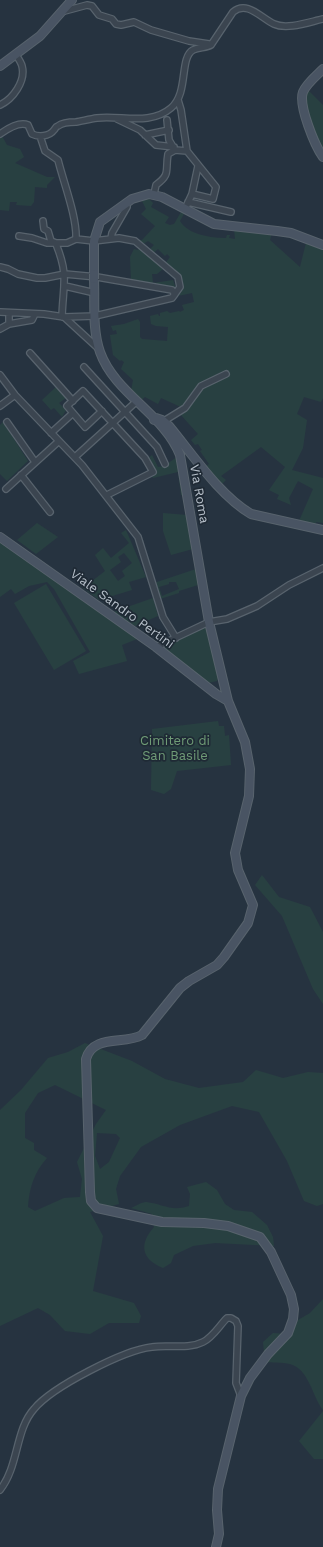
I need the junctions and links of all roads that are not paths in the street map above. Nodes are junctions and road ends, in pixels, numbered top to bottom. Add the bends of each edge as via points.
1 (72, 0) edge
2 (61, 12) junction
3 (323, 19) edge
4 (213, 43) junction
5 (16, 55) junction
6 (0, 66) edge
7 (323, 69) edge
8 (178, 100) junction
9 (0, 105) edge
10 (113, 118) junction
11 (167, 120) dead end
12 (168, 130) junction
13 (0, 134) edge
14 (145, 135) junction
15 (40, 136) junction
16 (174, 149) junction
17 (187, 151) junction
18 (323, 157) edge
19 (198, 166) junction
20 (154, 194) junction
21 (192, 194) junction
22 (126, 202) junction
23 (187, 206) junction
24 (231, 212) dead end
25 (43, 221) dead end
26 (18, 236) dead end
27 (111, 238) junction
28 (76, 239) junction
29 (94, 241) junction
30 (56, 244) junction
31 (323, 245) edge
32 (0, 267) edge
33 (65, 274) junction
34 (93, 276) junction
35 (65, 286) junction
36 (95, 293) junction
37 (175, 294) junction
38 (0, 312) edge
39 (9, 313) junction
40 (35, 314) junction
41 (95, 316) junction
42 (63, 317) junction
43 (9, 324) junction
44 (0, 329) edge
45 (99, 350) junction
46 (30, 353) dead end
47 (84, 367) dead end
48 (0, 374) edge
49 (226, 374) dead end
50 (15, 395) junction
51 (73, 400) junction
52 (137, 401) junction
53 (0, 406) edge
54 (102, 411) junction
55 (124, 412) junction
56 (73, 413) junction
57 (154, 420) junction
58 (164, 421) junction
59 (7, 422) dead end
60 (112, 422) junction
61 (51, 433) junction
62 (59, 441) junction
63 (74, 457) junction
64 (35, 462) junction
65 (165, 464) dead end
66 (21, 476) junction
67 (6, 489) dead end
68 (107, 495) junction
69 (50, 512) dead end
70 (323, 530) edge
71 (0, 537) edge
72 (323, 568) edge
73 (209, 622) junction
74 (176, 638) junction
75 (156, 647) junction
76 (228, 701) junction
77 (241, 1396) junction
78 (0, 1490) edge
79 (216, 1547) edge

1 - 2 street
2 - 4 street via 92,6 99,15 112,19 116,24 134,22 151,30 189,41
2 - 5 street via 40,36
3 - 4 street via 300,24 276,25 252,10 239,8 233,12
4 - 8 street via 189,53
5 - 6 street
5 - 9 street via 22,65 21,81 10,97
7 - 18 street via 302,96 302,104 315,143
8 - 10 street via 168,110 151,117
8 - 17 street
10 - 14 street via 140,130
10 - 15 street via 64,123 49,134
11 - 12 street
12 - 14 street
12 - 16 street via 169,140
13 - 15 street via 8,128 24,123 28,124 32,134
14 - 16 street via 156,145
15 - 28 street via 45,151 58,160 77,226
16 - 17 street
16 - 20 street via 168,154 166,175 156,185
17 - 19 street
19 - 21 street
19 - 21 street via 216,187 213,199
20 - 22 street, Via Roma
20 - 23 street
21 - 23 street
22 - 27 street via 127,207
22 - 29 street, Via Roma via 100,222
23 - 24 street
23 - 31 street via 214,224 284,232
25 - 30 street via 44,229 48,231 51,241
26 - 30 street
27 - 29 street
27 - 37 street via 135,241 178,277 180,287
28 - 29 street
28 - 30 street
29 - 34 street, Via Roma
30 - 33 street
32 - 33 street via 37,278
33 - 34 street
33 - 35 street
34 - 36 street, Via Roma
34 - 37 street via 172,290
35 - 36 street
35 - 42 street via 62,301
36 - 41 street, Via Roma
37 - 41 street via 172,298
38 - 39 street
39 - 40 street
39 - 43 street
40 - 42 street
40 - 43 street via 32,320
41 - 42 street
41 - 45 street, Via Roma
42 - 45 street
43 - 44 street
45 - 52 street, Via Roma via 109,370
46 - 51 street
47 - 55 street
48 - 50 street
49 - 58 street via 201,386 184,408
50 - 53 street
50 - 61 street
51 - 54 street via 84,391
51 - 56 street via 67,406
52 - 55 street
52 - 57 street, Via Roma
54 - 56 street via 85,427
54 - 60 street
55 - 60 street
55 - 65 street via 156,446
56 - 61 street
57 - 58 street via 156,418
57 - 73 street, Via Roma via 171,439 180,455
58 - 70 street via 223,489 247,511
59 - 64 street
60 - 63 street
60 - 68 street via 145,458 153,472
61 - 62 street
62 - 63 street
62 - 64 street
63 - 68 street
64 - 66 street
66 - 67 street
66 - 69 street
68 - 74 street via 138,537 163,617
71 - 75 street, Viale Sandro Pertini
72 - 73 street via 289,585 257,606 227,619
73 - 74 street
73 - 76 street, Via Roma
74 - 75 street
75 - 76 street, Viale Sandro Pertini
76 - 77 street, Via Roma via 245,742 250,769 249,796 235,853 238,870 253,905 252,914 217,965 180,988 142,1035 99,1043 88,1052 86,1059 90,1192 91,1201 97,1208 162,1222 228,1226 260,1237 271,1252 291,1295 294,1309 288,1333 250,1378
77 - 78 street via 236,1383 238,1326 236,1321 230,1318 203,1342 180,1347 152,1347 124,1356 87,1372 55,1391 34,1408 28,1418 12,1470
77 - 79 street via 218,1489 219,1534

